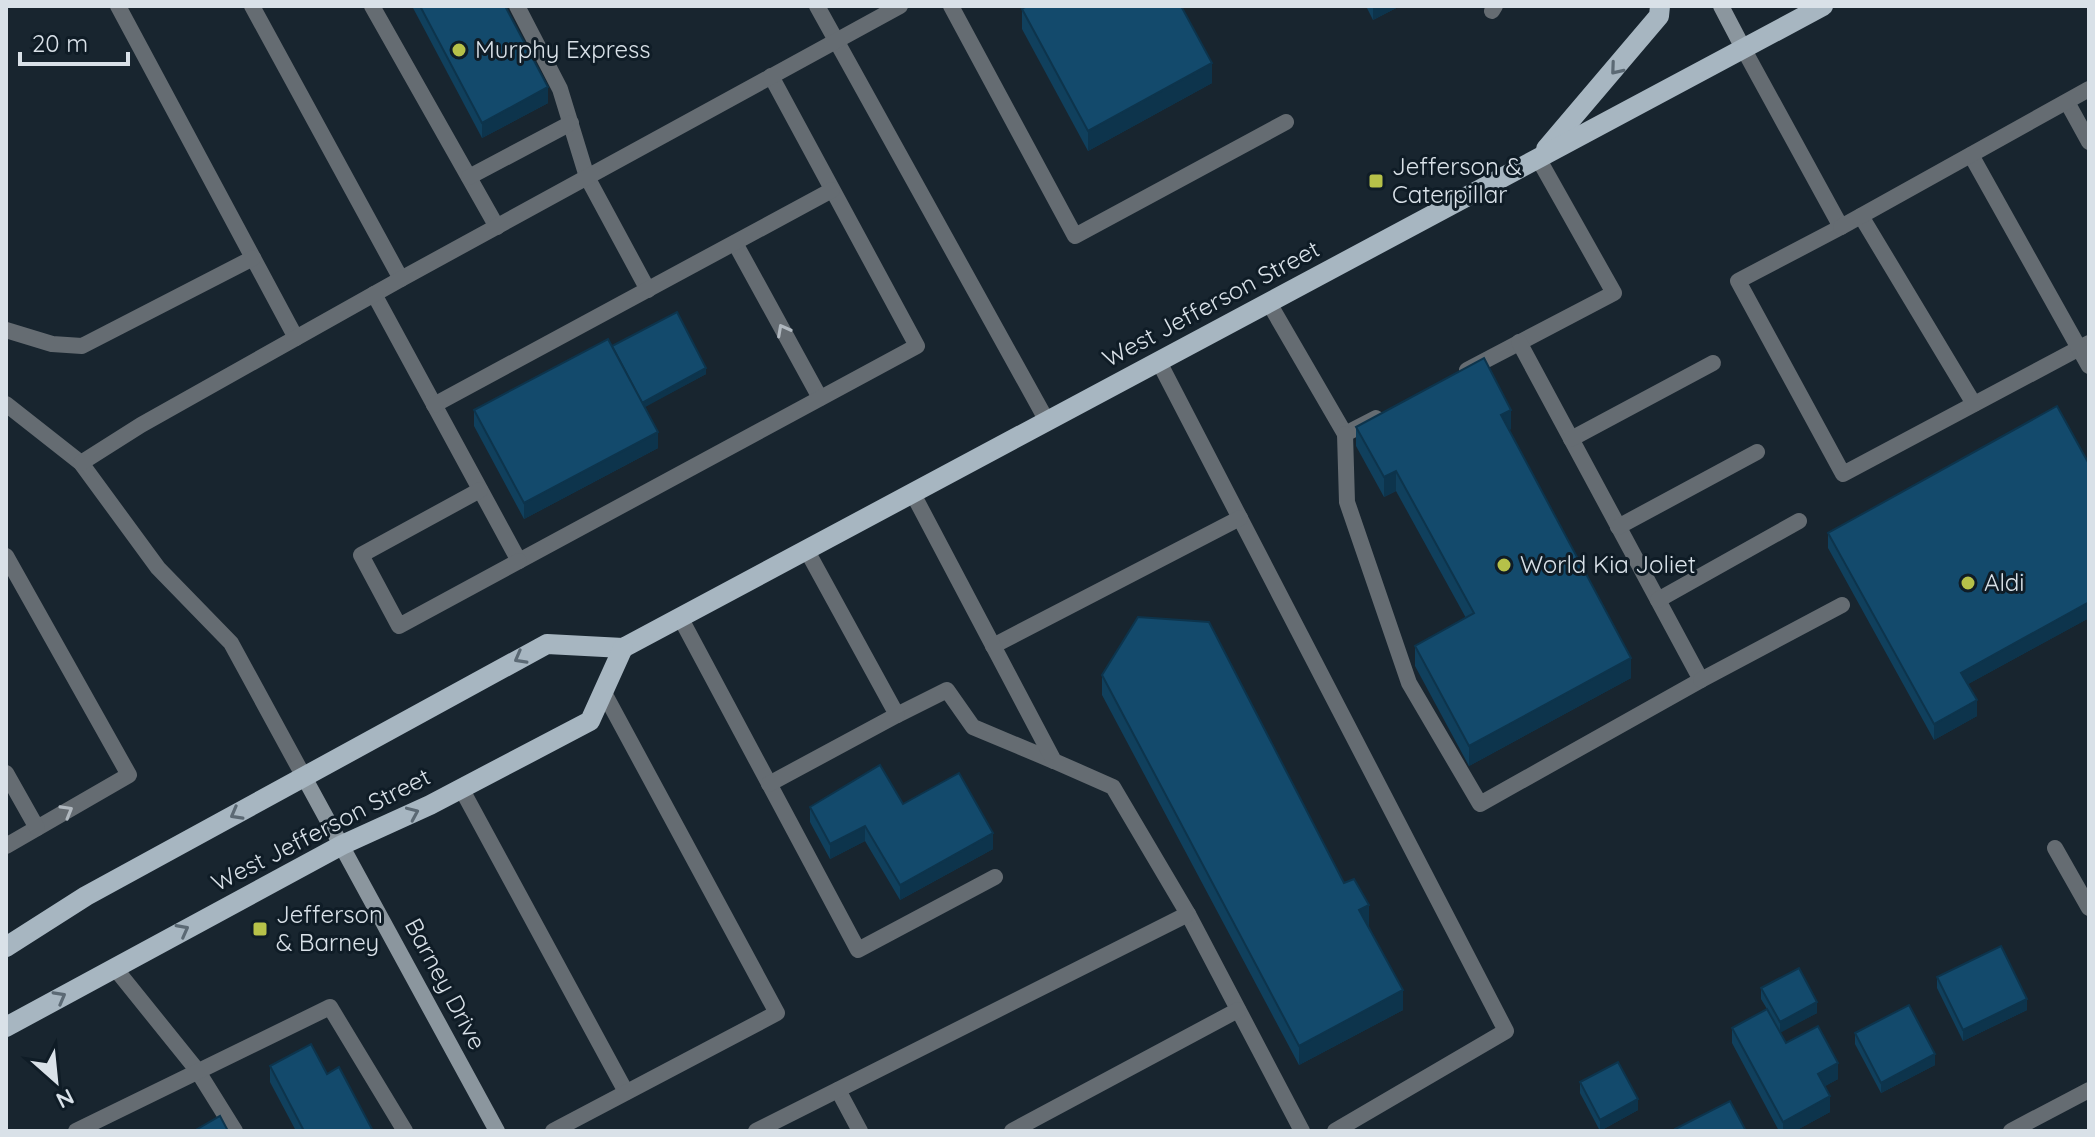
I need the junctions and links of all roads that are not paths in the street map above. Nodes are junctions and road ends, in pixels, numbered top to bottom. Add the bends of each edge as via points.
1 (118, 6) edge
2 (252, 6) edge
3 (372, 6) edge
4 (517, 6) edge
5 (817, 6) edge
6 (900, 6) edge
7 (951, 6) edge
8 (1660, 6) edge
9 (1721, 6) edge
10 (1823, 6) edge
11 (836, 40) junction
12 (1743, 48) junction
13 (771, 76) junction
14 (2089, 89) edge
15 (2067, 102) junction
16 (1286, 122) dead end
17 (571, 123) junction
18 (2089, 142) edge
19 (1971, 155) junction
20 (1538, 158) junction
21 (469, 177) junction
22 (587, 177) junction
23 (832, 190) junction
24 (1861, 216) junction
25 (497, 227) junction
26 (1841, 227) junction
27 (735, 243) junction
28 (253, 258) junction
29 (401, 279) junction
30 (648, 290) junction
31 (374, 294) junction
32 (1269, 303) junction
33 (6, 330) edge
34 (296, 338) junction
35 (1519, 342) junction
36 (2084, 345) edge
37 (1159, 362) junction
38 (1713, 363) dead end
39 (2089, 366) edge
40 (1452, 378) edge
41 (820, 398) junction
42 (6, 404) edge
43 (1974, 404) junction
44 (434, 405) junction
45 (1385, 413) edge
46 (1047, 421) junction
47 (1345, 434) junction
48 (1571, 439) junction
49 (1757, 452) dead end
50 (81, 463) junction
51 (480, 490) junction
52 (912, 492) junction
53 (1240, 518) junction
54 (1799, 521) dead end
55 (1618, 527) junction
56 (806, 549) junction
57 (6, 556) edge
58 (519, 561) junction
59 (1658, 600) junction
60 (1842, 605) dead end
61 (680, 617) junction
62 (993, 646) junction
63 (623, 648) junction
64 (1701, 680) junction
65 (603, 691) junction
66 (897, 715) junction
67 (1054, 761) junction
68 (6, 773) edge
69 (304, 777) junction
70 (769, 784) junction
71 (461, 788) junction
72 (37, 828) junction
73 (342, 845) junction
74 (6, 846) edge
75 (2055, 848) dead end
76 (995, 877) dead end
77 (2089, 908) edge
78 (1188, 914) junction
79 (6, 947) edge
80 (114, 967) junction
81 (1238, 1010) junction
82 (6, 1027) edge
83 (197, 1070) junction
84 (838, 1090) junction
85 (2089, 1090) edge
86 (626, 1092) junction
87 (76, 1131) edge
88 (235, 1131) edge
89 (405, 1131) edge
90 (497, 1131) edge
91 (553, 1131) edge
92 (756, 1131) edge
93 (860, 1131) edge
94 (1012, 1131) edge
95 (1302, 1131) edge
96 (1335, 1131) edge
97 (2011, 1131) edge

1 - 28 street
2 - 29 street
3 - 21 street
4 - 17 street via 560,89
5 - 11 street
6 - 11 street
7 - 16 street via 1075,236
8 -> 20 main road via 1659,16
9 - 12 street
10 - 12 main road, West Jefferson Street
11 - 13 street
11 - 46 street
12 - 20 main road, West Jefferson Street
12 - 26 street
13 - 22 street
13 - 23 street
14 - 15 street
15 - 18 street
15 - 19 street
17 - 21 street
17 - 22 street
19 - 24 street
19 - 36 street
20 - 32 main road, West Jefferson Street
20 - 35 street via 1614,293
21 - 25 street
22 - 25 street
22 - 30 street
23 - 27 street
23 - 41 street via 917,346
24 - 26 street
24 - 43 street
25 - 29 street
26 - 43 street via 1738,281 1843,474
27 - 30 street
41 -> 27 street
28 - 33 street via 82,346 52,344
28 - 34 street
29 - 31 street
30 - 44 street
31 - 34 street
31 - 44 street
32 - 37 main road, West Jefferson Street
32 - 47 street
34 - 50 street
35 - 40 street
35 - 48 street
36 - 39 street
36 - 43 street
37 - 46 main road, West Jefferson Street
37 - 53 street
38 - 48 street
41 - 58 street
42 - 50 street
44 - 51 street
45 - 47 street
46 - 52 main road, West Jefferson Street
47 - 64 street via 1347,502 1409,683 1480,804
48 - 55 street
49 - 55 street
50 - 69 street via 158,568 231,643
51 - 58 street
51 - 58 street via 361,555 399,626
52 - 56 main road, West Jefferson Street
52 - 62 street
53 - 62 street
53 - 96 street via 1506,1031
54 - 59 street
55 - 59 street
56 - 61 main road, West Jefferson Street
56 - 66 street
72 -> 57 street via 129,775
59 - 64 street
60 - 64 street
61 - 63 main road, West Jefferson Street
61 - 70 street
62 - 67 street
63 - 65 main road, West Jefferson Street
63 -> 69 main road via 547,644
65 - 71 main road, West Jefferson Street via 590,721
65 - 86 street via 777,1013
66 - 67 street via 947,690 973,727
66 - 70 street
67 - 78 street via 1113,787
68 - 72 street
69 - 73 street, Barney Drive
69 -> 79 main road via 86,896
70 - 76 street via 858,950
73 -> 71 main road, West Jefferson Street
71 - 86 street
72 - 74 street
80 -> 73 main road, West Jefferson Street
73 - 90 street, Barney Drive
75 - 77 street
78 - 81 street
78 - 84 street
82 -> 80 main road, West Jefferson Street
80 - 83 street
81 - 94 street
81 - 95 street
83 - 87 street
83 - 88 street
83 - 89 street via 330,1007
84 - 92 street
84 - 93 street
85 - 97 street
86 - 91 street

